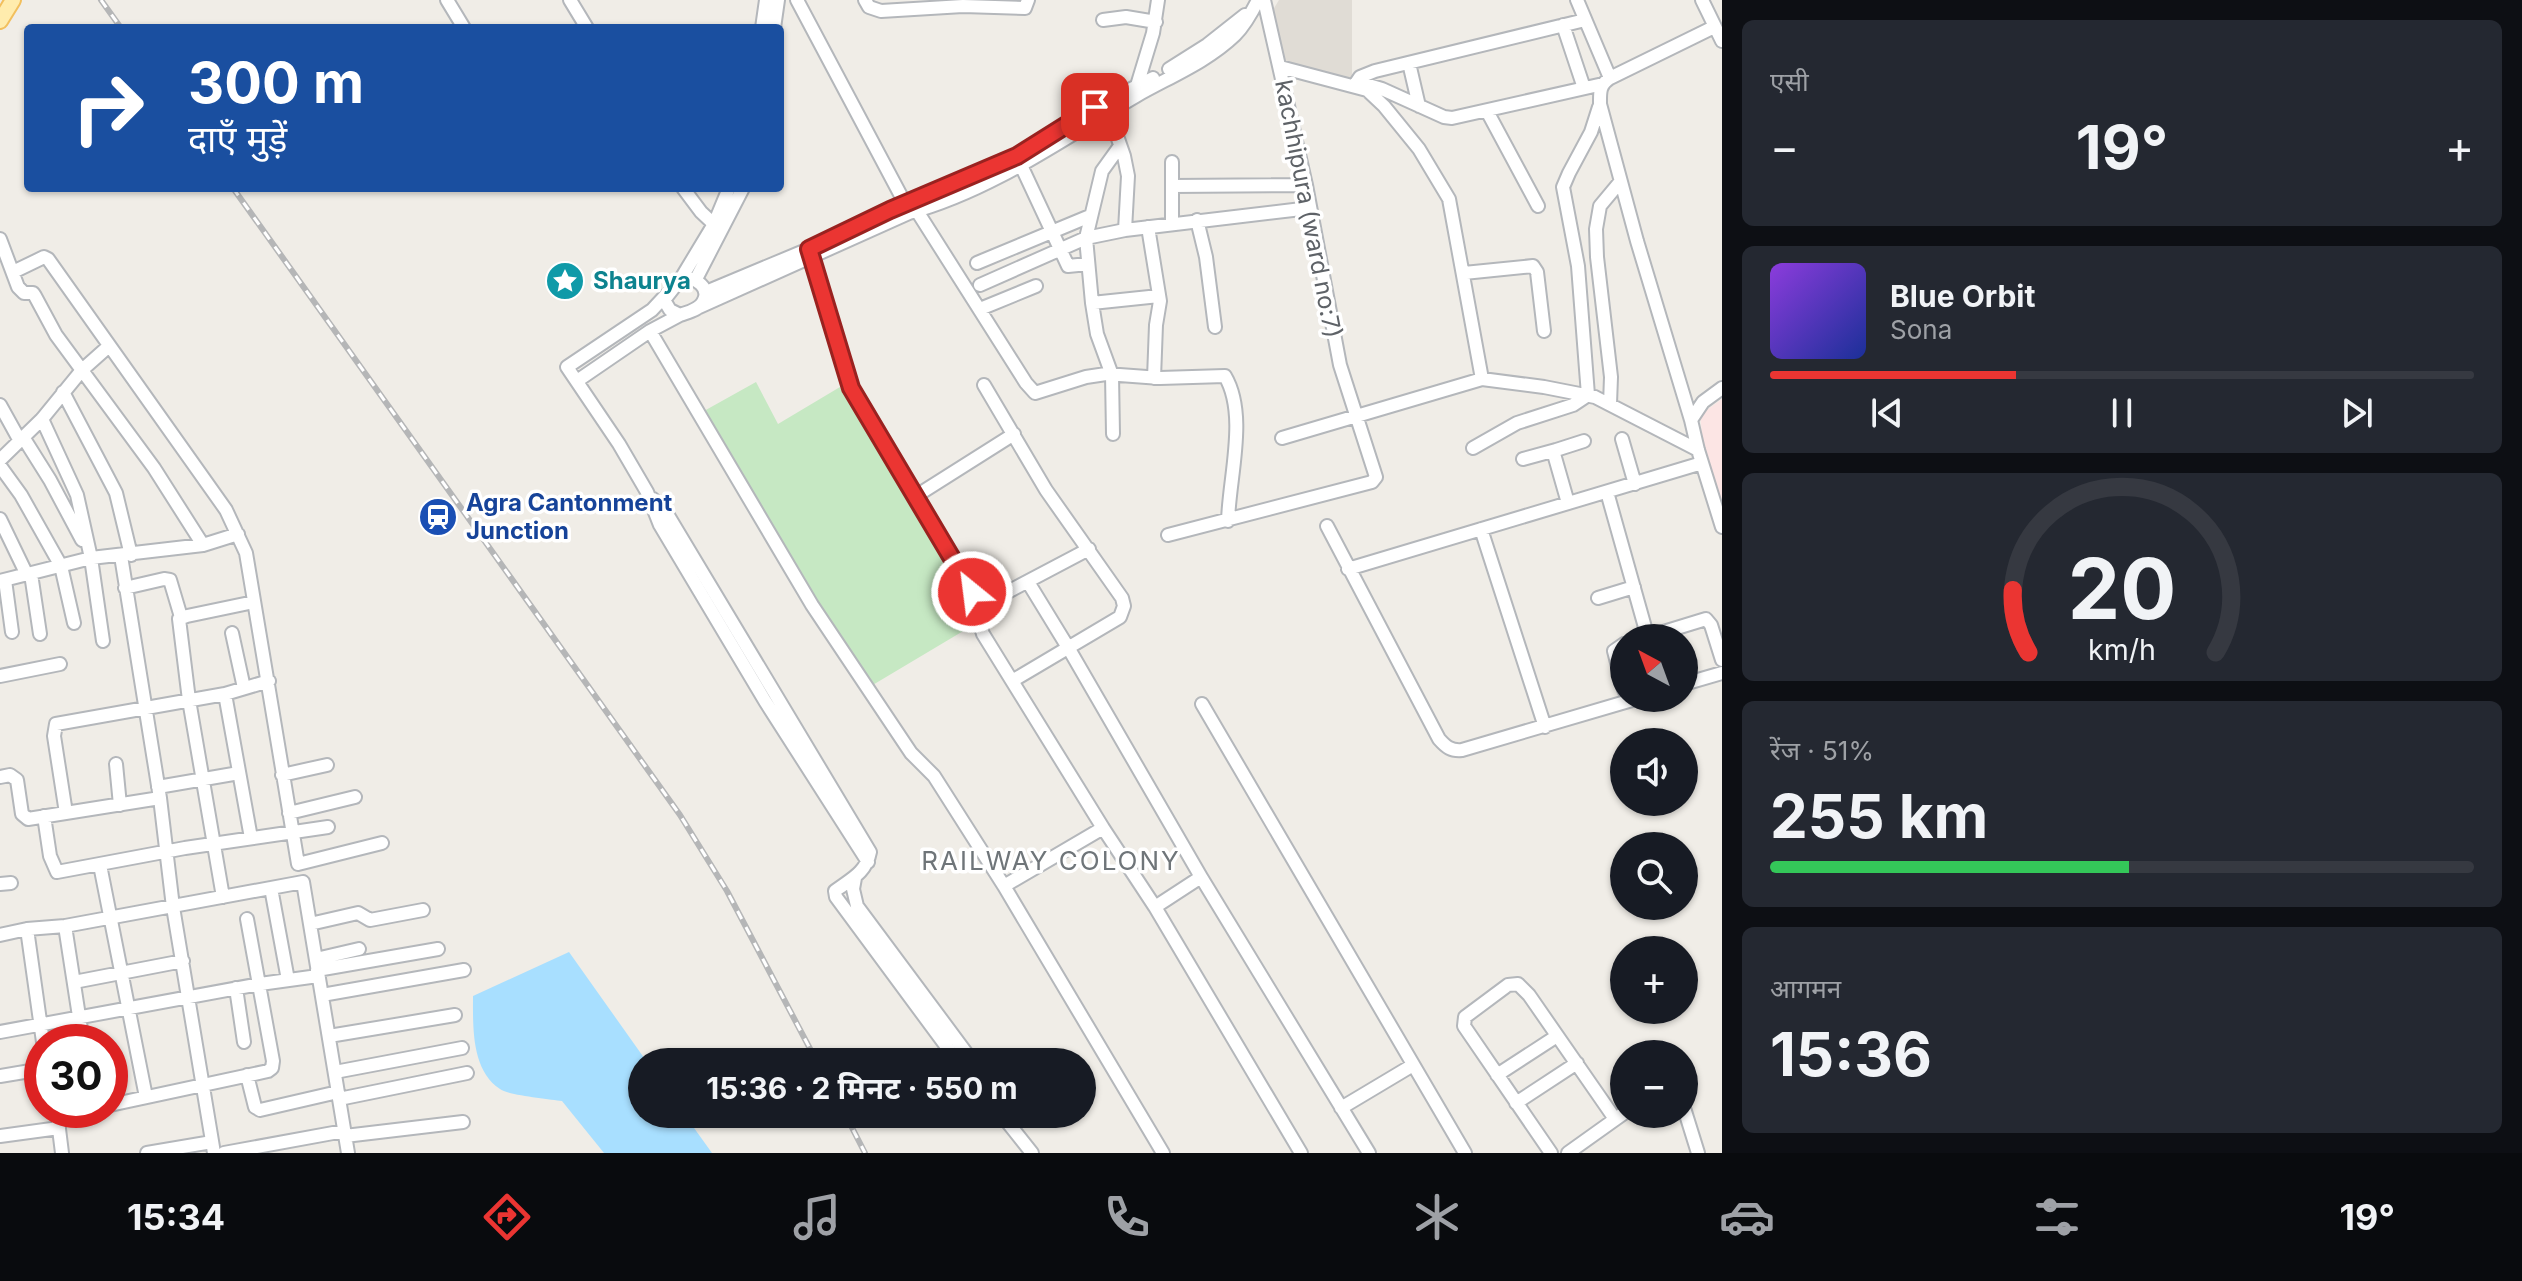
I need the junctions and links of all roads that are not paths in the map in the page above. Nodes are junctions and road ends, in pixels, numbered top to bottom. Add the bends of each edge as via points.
1 (13, 0) edge
2 (447, 0) edge
3 (570, 0) edge
4 (766, 0) edge
5 (778, 0) edge
6 (797, 0) edge
7 (865, 0) edge
8 (1028, 0) edge
9 (1158, 0) edge
10 (1577, 0) edge
11 (1702, 0) edge
12 (966, 3) edge
13 (1259, 3) edge
14 (1103, 20) dead end
15 (1585, 20) junction
16 (0, 21) edge
17 (1156, 22) junction
18 (462, 24) edge
19 (585, 24) edge
20 (763, 24) edge
21 (775, 24) edge
22 (1563, 25) junction
23 (1714, 27) junction
24 (1722, 41) edge
25 (1409, 63) junction
26 (1280, 67) junction
27 (1606, 81) junction
28 (1356, 87) junction
29 (1584, 88) junction
30 (1136, 91) junction
31 (1600, 104) junction
32 (1419, 106) junction
33 (1487, 111) junction
34 (1109, 113) junction
35 (1120, 146) junction
36 (1019, 161) junction
37 (1172, 162) dead end
38 (1620, 182) junction
39 (1306, 185) junction
40 (1172, 186) junction
41 (686, 192) edge
42 (728, 192) edge
43 (740, 192) edge
44 (1538, 206) dead end
45 (1310, 208) junction
46 (910, 209) junction
47 (1090, 216) junction
48 (1197, 220) junction
49 (1172, 224) junction
50 (1148, 227) junction
51 (718, 228) junction
52 (1125, 230) junction
53 (1051, 231) junction
54 (1086, 238) junction
55 (0, 239) edge
56 (1059, 250) junction
57 (810, 253) junction
58 (977, 263) dead end
59 (1088, 264) junction
60 (8, 272) edge
61 (1464, 273) junction
62 (689, 278) junction
63 (980, 285) dead end
64 (1036, 286) dead end
65 (706, 292) junction
66 (665, 296) junction
67 (1159, 296) junction
68 (1092, 303) junction
69 (697, 308) junction
70 (980, 309) junction
71 (680, 315) junction
72 (1215, 327) dead end
73 (650, 331) junction
74 (1544, 331) dead end
75 (109, 346) junction
76 (82, 370) junction
77 (1112, 375) junction
78 (1154, 378) junction
79 (1482, 379) junction
80 (577, 381) junction
81 (984, 385) dead end
82 (1722, 388) edge
83 (63, 392) junction
84 (1588, 395) junction
85 (1610, 404) junction
86 (0, 405) edge
87 (1357, 417) junction
88 (42, 419) junction
89 (1691, 420) junction
90 (6, 428) edge
91 (1014, 434) junction
92 (1113, 434) dead end
93 (1282, 438) dead end
94 (22, 439) junction
95 (1622, 439) dead end
96 (1584, 441) dead end
97 (1473, 448) dead end
98 (1556, 450) junction
99 (1698, 450) junction
100 (1523, 459) dead end
101 (0, 460) edge
102 (1702, 463) junction
103 (0, 466) edge
104 (1635, 484) junction
105 (1607, 492) junction
106 (916, 496) junction
107 (1568, 503) junction
108 (0, 519) edge
109 (1228, 521) junction
110 (1327, 526) dead end
111 (1722, 527) edge
112 (1481, 529) junction
113 (238, 534) junction
114 (1168, 535) dead end
115 (203, 545) junction
116 (1089, 549) junction
117 (90, 556) junction
118 (126, 556) junction
119 (61, 566) junction
120 (1348, 569) junction
121 (29, 574) junction
122 (3, 580) edge
123 (1028, 582) junction
124 (1634, 587) junction
125 (125, 588) junction
126 (1598, 598) dead end
127 (254, 602) junction
128 (979, 607) junction
129 (181, 617) junction
130 (74, 623) dead end
131 (1643, 624) edge
132 (1690, 624) edge
133 (12, 632) dead end
134 (232, 633) dead end
135 (40, 634) dead end
136 (103, 641) dead end
137 (1069, 649) junction
138 (1722, 660) edge
139 (60, 664) dead end
140 (1722, 673) edge
141 (0, 676) edge
142 (1698, 680) edge
143 (269, 681) junction
144 (1012, 681) junction
145 (244, 688) junction
146 (225, 694) junction
147 (189, 700) junction
148 (1202, 704) dead end
149 (1610, 704) edge
150 (144, 708) junction
151 (1545, 727) junction
152 (116, 764) dead end
153 (327, 765) dead end
154 (239, 773) junction
155 (282, 775) junction
156 (0, 777) edge
157 (203, 780) junction
158 (159, 792) junction
159 (355, 797) dead end
160 (120, 805) junction
161 (66, 813) junction
162 (289, 813) junction
163 (44, 816) junction
164 (328, 827) dead end
165 (1103, 828) junction
166 (292, 832) junction
167 (251, 838) junction
168 (382, 843) dead end
169 (213, 844) junction
170 (167, 852) junction
171 (298, 864) junction
172 (100, 865) junction
173 (1201, 877) junction
174 (855, 878) junction
175 (303, 882) junction
176 (1004, 886) junction
177 (271, 888) junction
178 (223, 897) junction
179 (173, 907) junction
180 (1155, 907) junction
181 (423, 910) dead end
182 (111, 918) junction
183 (247, 919) dead end
184 (310, 924) junction
185 (65, 926) junction
186 (27, 929) junction
187 (0, 935) edge
188 (359, 949) dead end
189 (438, 949) dead end
190 (183, 961) junction
191 (317, 968) junction
192 (464, 970) dead end
193 (121, 972) junction
194 (902, 977) junction
195 (288, 980) junction
196 (74, 982) junction
197 (260, 984) junction
198 (236, 988) junction
199 (322, 995) junction
200 (189, 997) junction
201 (129, 1009) junction
202 (455, 1015) dead end
203 (79, 1018) junction
204 (40, 1024) edge
205 (46, 1024) edge
206 (80, 1024) edge
207 (24, 1028) edge
208 (0, 1032) edge
209 (329, 1036) junction
210 (1557, 1036) junction
211 (244, 1042) dead end
212 (462, 1048) dead end
213 (949, 1048) edge
214 (961, 1048) edge
215 (1577, 1063) junction
216 (1413, 1065) junction
217 (24, 1072) edge
218 (335, 1072) junction
219 (467, 1073) dead end
220 (247, 1075) junction
221 (1497, 1075) junction
222 (0, 1076) edge
223 (201, 1085) junction
224 (339, 1096) junction
225 (146, 1097) junction
226 (128, 1101) edge
227 (1516, 1103) junction
228 (1610, 1104) edge
229 (1341, 1108) junction
230 (463, 1122) dead end
231 (1610, 1123) edge
232 (27, 1128) edge
233 (58, 1128) edge
234 (1012, 1128) edge
235 (1690, 1128) edge
236 (345, 1133) junction
237 (0, 1136) edge
238 (213, 1147) edge
239 (62, 1153) edge
240 (147, 1153) edge
241 (224, 1153) edge
242 (348, 1153) edge
243 (1032, 1153) edge
244 (1163, 1153) edge
245 (1301, 1153) edge
246 (1369, 1153) edge
247 (1465, 1153) edge
248 (1551, 1153) edge
249 (1568, 1153) edge
250 (1698, 1153) edge

1 - 16 main road
2 - 18 street
3 - 19 street
4 - 20 street
5 - 21 street
6 - 46 street
7 - 12 street via 881,11
8 - 12 street via 1025,8
9 - 17 street
10 - 15 street
11 - 23 street
13 - 26 street, kachhipura (ward no:7)
13 - 30 street
14 - 17 street
15 - 22 street
15 - 27 street
17 - 30 street
22 - 25 street
22 - 29 street
23 - 24 street
23 - 27 street
25 - 28 street via 1364,74
25 - 32 street
26 - 28 street
26 - 39 street, kachhipura (ward no:7)
27 - 29 street
27 - 31 street
28 - 32 street via 1370,85
28 - 61 street via 1376,97 1447,194
29 - 33 street
30 - 34 street
30 - 36 street via 1095,107
31 - 38 street
31 - 84 street via 1563,187 1578,266
32 - 33 street via 1452,118
33 - 44 street
34 - 35 street
34 - 36 street
35 - 47 street via 1102,171
35 - 52 street via 1128,176
36 - 46 street via 1003,177 939,205
36 - 53 street
37 - 40 street
38 - 85 street via 1600,206 1596,229
38 - 89 street
39 - 40 street
39 - 45 street, kachhipura (ward no:7)
40 - 49 street
41 - 51 street
42 - 51 street
43 - 51 street
45 - 48 street
45 - 87 street, kachhipura (ward no:7) via 1332,330
46 - 57 street
46 - 70 street
47 - 53 street
47 - 54 street
48 - 49 street
48 - 72 street
49 - 50 street
50 - 52 street
50 - 67 street
51 - 62 street
52 - 54 street
53 - 56 street
53 - 58 street
54 - 56 street
54 - 59 street
55 - 60 street
56 - 59 street via 1068,266
56 - 63 street
57 - 65 street
57 - 69 street
57 - 106 street via 851,388
59 - 68 street
60 - 75 street via 47,258
60 - 76 street via 24,293 33,293
61 - 74 street via 1533,266
61 - 79 street
62 - 65 street
62 - 66 street
64 - 70 street
65 - 69 street
66 - 71 street via 670,310
66 - 80 street via 568,366
67 - 68 street
67 - 78 street
68 - 77 street via 1099,345
69 - 71 street
70 - 77 street via 1035,393
71 - 73 street
73 - 80 street
73 - 176 street via 812,605 911,753 934,776
75 - 76 street
75 - 113 street
76 - 83 street
76 - 115 street
77 - 78 street
77 - 92 street
78 - 109 street via 1227,379 1237,432
79 - 84 street
79 - 87 street
80 - 174 street via 647,492 669,517 870,852
81 - 91 street
82 - 89 street
83 - 88 street
83 - 118 street via 116,493
84 - 85 street
84 - 97 street via 1517,423
85 - 99 street
86 - 90 street
87 - 93 street
87 - 109 street, kachhipura (ward no:7) via 1376,473 1372,482
88 - 94 street
88 - 117 street via 77,495
89 - 99 street
90 - 94 street
91 - 106 street
91 - 116 street
94 - 101 street
94 - 117 street
95 - 104 street
96 - 98 street
98 - 100 street
98 - 107 street via 1554,461
99 - 102 street
102 - 104 street
102 - 111 street
103 - 119 street
104 - 105 street
105 - 107 street
105 - 124 street
106 - 128 street
107 - 112 street
108 - 121 street
109 - 114 street
110 - 120 street
112 - 120 street
112 - 151 street
113 - 115 street
113 - 127 street
115 - 118 street
116 - 123 street
116 - 137 street via 1122,598 1123,612
117 - 118 street
117 - 119 street
117 - 136 street
118 - 125 street
119 - 121 street
119 - 130 street
120 - 151 street via 1447,747 1462,750
121 - 122 street
121 - 135 street
122 - 133 street
123 - 128 street
123 - 137 street
124 - 126 street
124 - 131 street
125 - 129 street via 170,580
125 - 150 street
127 - 129 street
127 - 143 street
128 - 144 street via 983,634
129 - 147 street
132 - 138 street via 1706,619
134 - 145 street
137 - 144 street
137 - 173 street
139 - 141 street
140 - 142 street
143 - 145 street
143 - 155 street
144 - 165 street
145 - 146 street
146 - 147 street
146 - 154 street
147 - 150 street
147 - 157 street
148 - 216 street
149 - 151 street
150 - 158 street
150 - 161 street via 56,724
152 - 160 street
153 - 155 street
154 - 157 street
154 - 167 street
155 - 162 street
156 - 163 street via 17,780 23,816
157 - 158 street
157 - 169 street
158 - 160 street
158 - 170 street
159 - 162 street
160 - 161 street
161 - 163 street
162 - 166 street
163 - 172 street via 57,872
164 - 166 street
165 - 176 street
165 - 180 street
166 - 167 street
166 - 171 street
167 - 169 street
168 - 171 street
169 - 170 street
169 - 178 street
170 - 172 street
170 - 179 street
171 - 175 street
172 - 182 street
173 - 180 street
173 - 229 street
174 - 194 street via 857,906
174 - 194 street via 835,891 836,897
175 - 177 street
175 - 184 street
176 - 244 street
177 - 178 street
177 - 195 street
178 - 179 street
179 - 182 street
179 - 190 street
180 - 245 street
181 - 184 street via 370,920 358,913
182 - 185 street
182 - 193 street
183 - 197 street
184 - 191 street
185 - 186 street
185 - 196 street
186 - 187 street
186 - 204 street
188 - 191 street
189 - 191 street
190 - 193 street
190 - 200 street
191 - 195 street
191 - 199 street
192 - 199 street
193 - 196 street
193 - 201 street
194 - 213 street
194 - 214 street
195 - 197 street
196 - 203 street
197 - 198 street
197 - 220 street via 273,1066
198 - 200 street
198 - 211 street
199 - 209 street
200 - 201 street
200 - 223 street
201 - 203 street
201 - 225 street
202 - 209 street
203 - 205 street
203 - 206 street
207 - 208 street
209 - 218 street
210 - 215 street
210 - 221 street
210 - 221 street via 1521,986 1508,985 1463,1020
212 - 218 street
215 - 227 street
215 - 228 street
216 - 229 street
216 - 247 street
217 - 222 street
218 - 224 street
219 - 224 street
220 - 223 street
220 - 224 street via 260,1110
221 - 227 street
223 - 225 street
223 - 238 street
224 - 236 street
225 - 226 street
227 - 248 street
229 - 246 street
230 - 236 street
231 - 249 street
232 - 237 street
233 - 239 street
234 - 243 street
235 - 250 street
236 - 241 street
236 - 242 street
238 - 240 street

